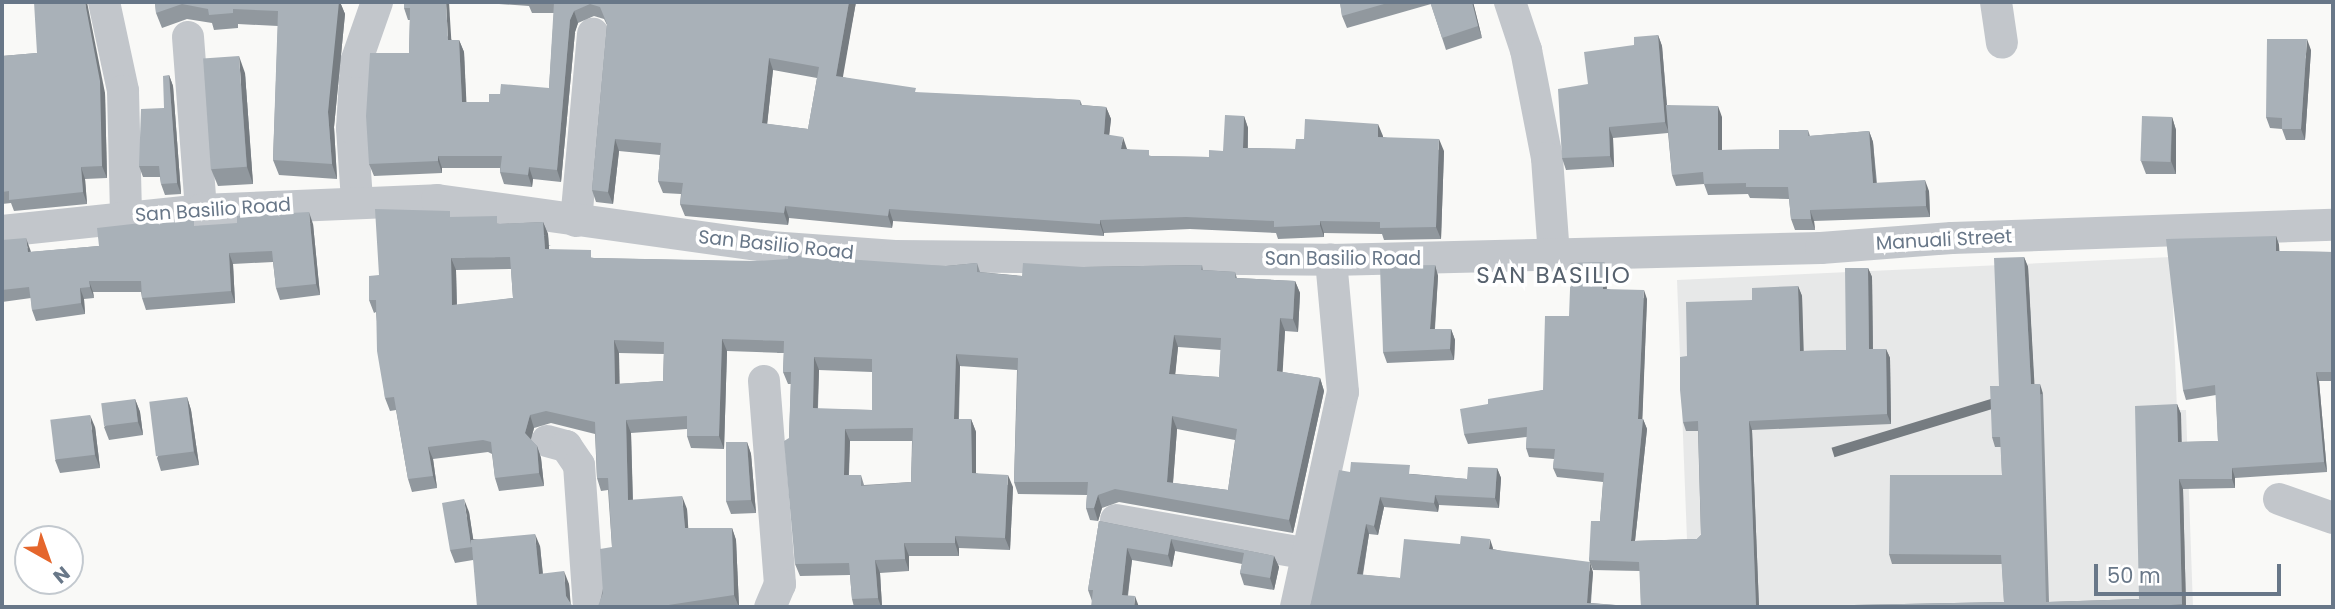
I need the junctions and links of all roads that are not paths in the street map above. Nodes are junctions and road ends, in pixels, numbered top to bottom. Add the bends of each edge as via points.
1 (104, 2) edge
2 (377, 2) edge
3 (1510, 2) edge
4 (1996, 2) edge
5 (593, 34) dead end
6 (188, 37) dead end
7 (2002, 43) dead end
8 (357, 200) junction
9 (201, 210) junction
10 (126, 216) junction
11 (576, 221) junction
12 (2333, 225) edge
13 (2, 231) edge
14 (1555, 256) junction
15 (1331, 260) junction
16 (764, 381) dead end
17 (547, 441) dead end
18 (2280, 499) dead end
19 (2333, 518) edge
20 (1116, 520) dead end
21 (1308, 554) junction
22 (589, 607) edge
23 (770, 607) edge
24 (1296, 607) edge

1 - 10 street via 123,92
2 - 8 street via 356,62 352,128
3 - 14 street via 1526,50 1547,159
4 - 7 street
5 - 11 street
6 - 9 street
8 - 9 street, San Basilio Road
8 - 11 street, San Basilio Road via 438,200
9 - 10 street, San Basilio Road
10 - 13 street, San Basilio Road
11 - 15 street, San Basilio Road via 770,247 895,256
12 - 14 street, Manuali Street
14 - 15 street, San Basilio Road
15 - 21 street via 1343,392
16 - 23 street via 780,584
17 - 22 street via 566,446 579,465
18 - 19 street
20 - 21 street
21 - 24 street

